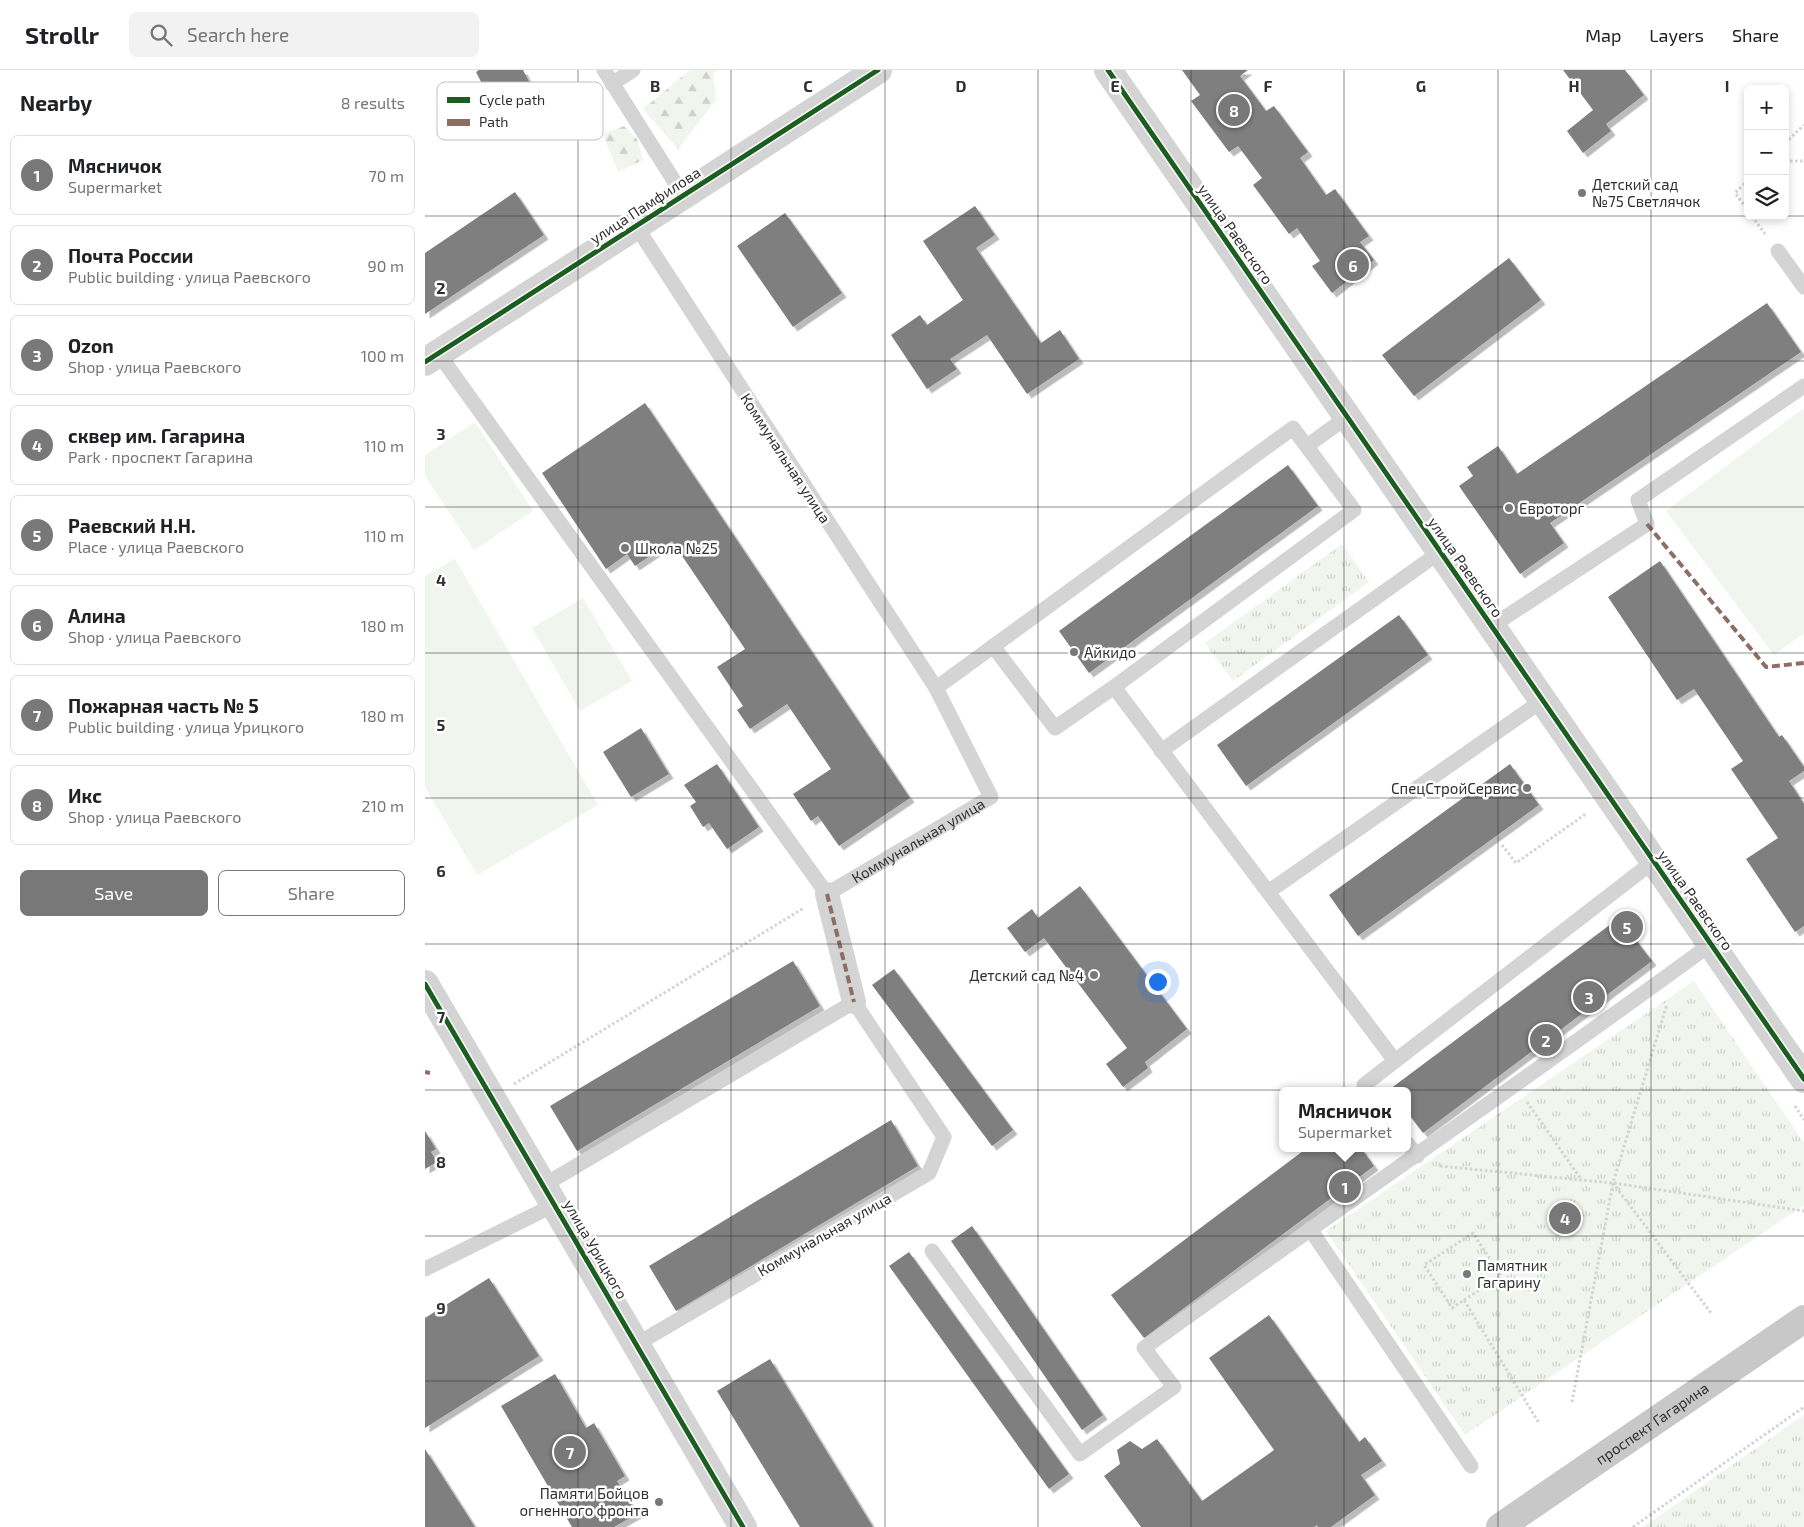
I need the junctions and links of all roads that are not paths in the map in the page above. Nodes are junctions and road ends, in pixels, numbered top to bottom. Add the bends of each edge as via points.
1 (604, 70) edge
2 (633, 70) edge
3 (878, 70) edge
4 (1108, 70) edge
5 (612, 84) junction
6 (683, 195) junction
7 (636, 226) junction
8 (1778, 251) dead end
9 (1804, 287) edge
10 (432, 357) edge
11 (1804, 386) edge
12 (1347, 417) junction
13 (1307, 446) junction
14 (1440, 552) junction
15 (1492, 626) junction
16 (993, 646) junction
17 (1114, 687) junction
18 (935, 688) junction
19 (1543, 700) junction
20 (1161, 751) junction
21 (1654, 861) junction
22 (1268, 892) junction
23 (827, 894) junction
24 (1711, 944) junction
25 (425, 984) edge
26 (854, 1002) junction
27 (1395, 1061) junction
28 (1804, 1079) edge
29 (1366, 1087) edge
30 (1411, 1152) edge
31 (1413, 1159) junction
32 (550, 1195) junction
33 (1310, 1229) junction
34 (932, 1251) dead end
35 (425, 1268) edge
36 (1804, 1319) edge
37 (637, 1344) junction
38 (1471, 1466) dead end
39 (739, 1526) edge
40 (1500, 1527) edge

1 - 5 lane
2 - 5 lane
3 - 6 street, улица Памфилова
4 - 12 street, улица Раевского
5 - 6 lane
6 - 7 street, улица Памфилова
7 - 10 street, улица Памфилова
7 - 18 lane, Коммунальная улица
8 - 9 lane
10 - 23 lane
11 - 15 lane via 1638,500 1647,524
12 - 13 lane
12 - 14 street, улица Раевского
13 - 16 lane via 1293,428
13 - 17 lane via 1354,510
14 - 15 street, улица Раевского
14 - 20 lane
15 - 19 street, улица Раевского
16 - 17 lane via 1055,728
16 - 18 lane
17 - 20 lane
18 - 23 lane, Коммунальная улица via 991,797
19 - 21 street, улица Раевского
19 - 22 lane
20 - 22 lane
21 - 24 street, улица Раевского
21 - 27 lane
22 - 27 lane
23 - 26 street, Коммунальная улица
24 - 28 street, улица Раевского
24 - 31 lane
25 - 32 street, улица Урицкого
26 - 32 lane
26 - 37 lane, Коммунальная улица via 943,1137 929,1172
27 - 29 lane via 1364,1085
30 - 31 lane
31 - 33 lane
32 - 35 lane
32 - 37 street, улица Урицкого
33 - 34 lane via 1144,1348 1174,1386 1080,1454
33 - 38 lane
36 - 40 main road, проспект Гагарина
37 - 39 street, улица Урицкого

